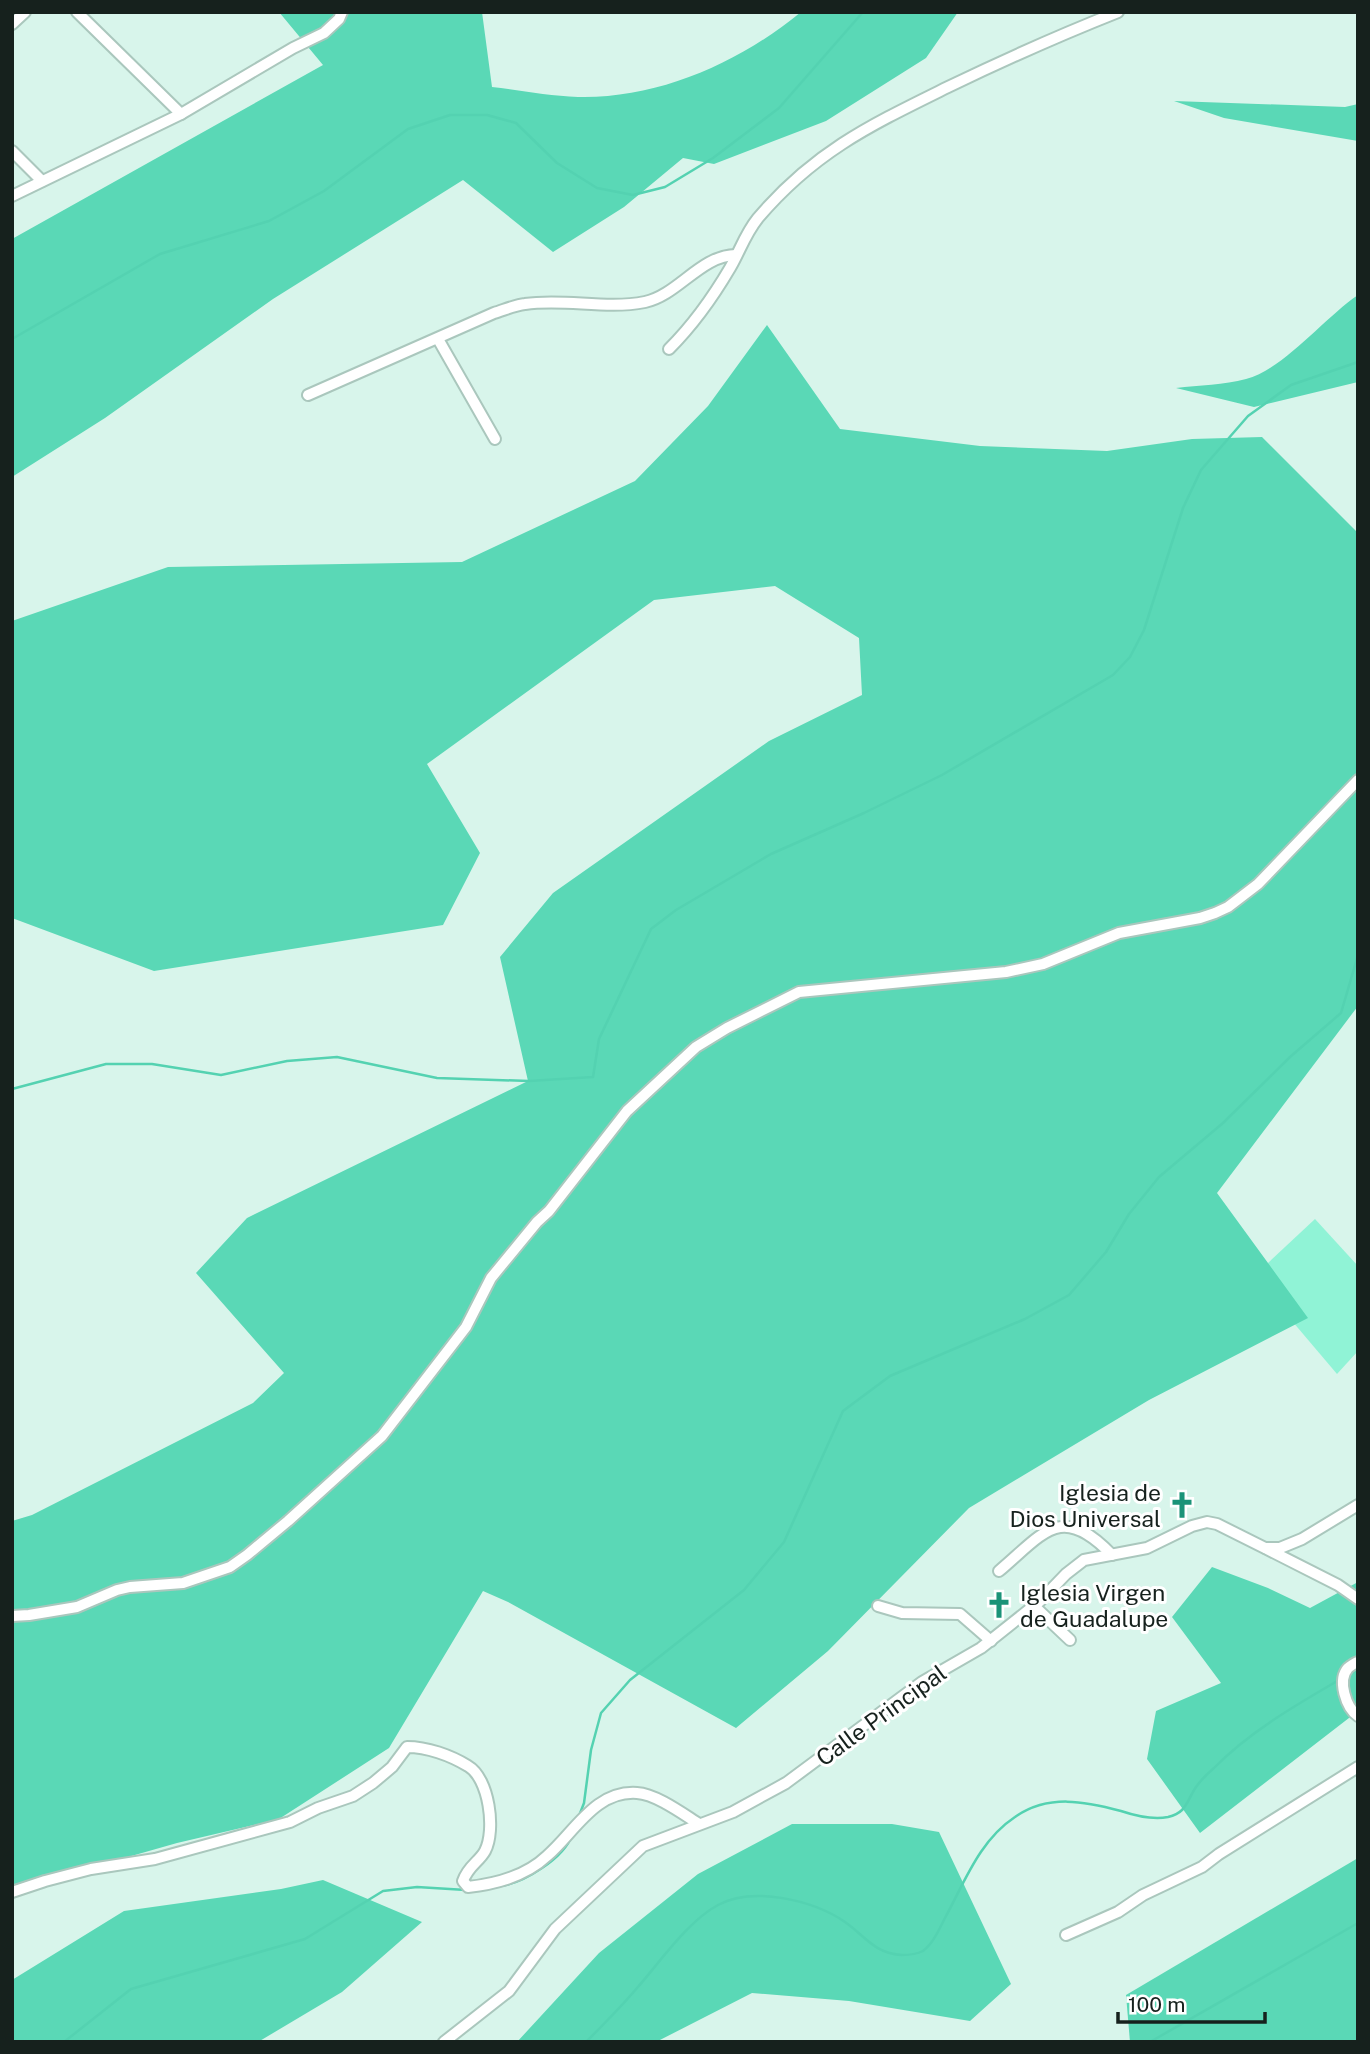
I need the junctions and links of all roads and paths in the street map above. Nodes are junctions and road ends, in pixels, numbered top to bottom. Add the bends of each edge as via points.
1 (25, 12) edge
2 (77, 12) edge
3 (342, 12) edge
4 (1118, 12) edge
5 (12, 24) edge
6 (181, 114) junction
7 (12, 151) edge
8 (42, 181) junction
9 (12, 195) edge
10 (736, 255) junction
11 (438, 339) junction
12 (669, 349) dead end
13 (308, 395) dead end
14 (495, 439) dead end
15 (1358, 780) edge
16 (1358, 1505) edge
17 (1265, 1548) junction
18 (1112, 1555) junction
19 (999, 1571) dead end
20 (1358, 1599) edge
21 (878, 1606) dead end
22 (1034, 1606) junction
23 (12, 1616) edge
24 (1070, 1640) dead end
25 (990, 1641) junction
26 (1358, 1662) edge
27 (1358, 1716) edge
28 (1358, 1767) edge
29 (699, 1824) junction
30 (12, 1892) edge
31 (1066, 1935) dead end
32 (444, 2042) edge

1 - 5 street
2 - 6 street
3 - 6 street via 324,33
4 - 10 street via 1038,44 864,128 790,183 757,219
6 - 8 street
7 - 8 street
8 - 9 street
10 - 11 street via 706,265 646,302 525,304
10 - 12 street via 688,330
11 - 13 street
11 - 14 street
15 - 23 street via 1258,884 1215,913 1119,933 1043,964 1006,972 799,992 726,1028 696,1047 627,1111 491,1278 466,1327 382,1436 288,1521 230,1567 200,1578 131,1587 77,1607
16 - 17 street via 1290,1545
17 - 18 street, Calle Principal via 1207,1522 1147,1548
17 - 20 street, Calle Principal
18 - 19 street via 1079,1528 1058,1527
18 - 22 street, Calle Principal via 1079,1563
21 - 25 street via 902,1613 960,1614
22 - 24 street
22 - 25 street, Calle Principal
25 - 29 street, Calle Principal via 922,1682 786,1783 733,1812
26 - 27 street via 1349,1666 1344,1678 1348,1703
28 - 31 street via 1202,1867
29 - 30 street via 639,1793 618,1795 588,1811 545,1858 502,1883 468,1887 465,1875 484,1852 490,1833 490,1805 483,1787 470,1767 424,1747 407,1747 392,1767 353,1796 290,1822
29 - 32 street, Calle Principal via 643,1846 555,1929 509,1991

